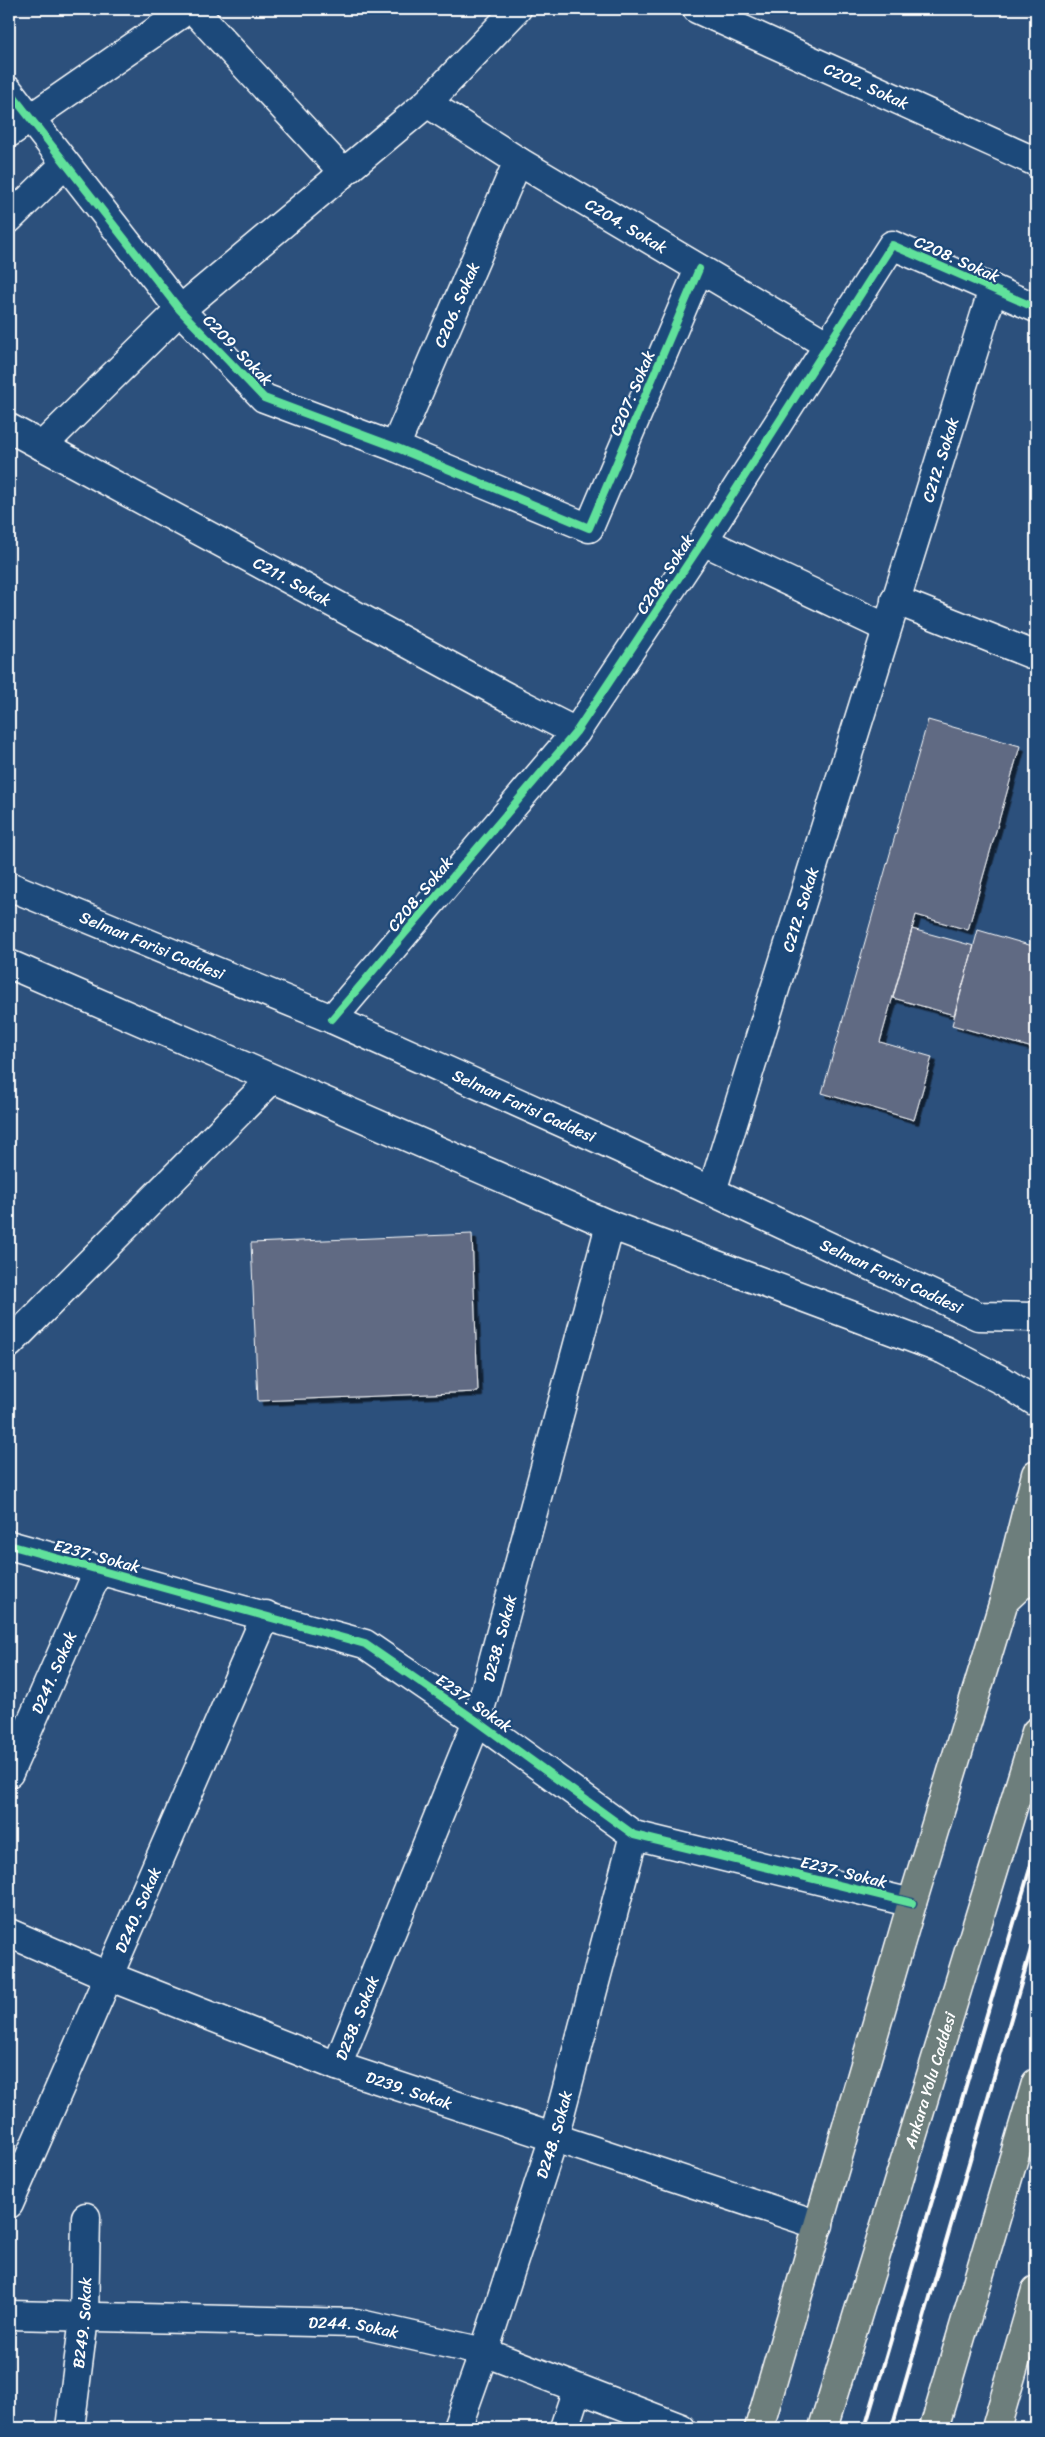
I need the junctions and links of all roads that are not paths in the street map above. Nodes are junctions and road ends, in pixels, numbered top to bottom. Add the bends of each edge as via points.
1 (188, 9) edge
2 (192, 9) edge
3 (517, 9) edge
4 (697, 9) edge
5 (9, 91) edge
6 (427, 102) junction
7 (19, 126) edge
8 (518, 161) junction
9 (1036, 162) edge
10 (65, 164) junction
11 (343, 172) junction
12 (9, 219) edge
13 (700, 268) junction
14 (992, 289) junction
15 (1036, 308) edge
16 (180, 310) junction
17 (828, 345) junction
18 (9, 428) edge
19 (42, 446) junction
20 (395, 447) junction
21 (589, 528) joint
22 (703, 540) junction
23 (895, 600) junction
24 (887, 628) junction
25 (1036, 656) edge
26 (576, 732) junction
27 (9, 886) edge
28 (9, 964) edge
29 (332, 1018) junction
30 (272, 1079) junction
31 (712, 1191) junction
32 (610, 1225) junction
33 (1036, 1315) edge
34 (9, 1344) edge
35 (1036, 1402) edge
36 (1036, 1474) edge
37 (9, 1546) edge
38 (98, 1571) junction
39 (1036, 1571) edge
40 (1004, 1601) junction
41 (266, 1615) junction
42 (477, 1721) junction
43 (1036, 1732) edge
44 (9, 1773) edge
45 (634, 1835) junction
46 (912, 1903) junction
47 (9, 1933) edge
48 (108, 1976) junction
49 (337, 2066) junction
50 (1036, 2083) edge
51 (554, 2137) junction
52 (9, 2204) edge
53 (86, 2216) dead end
54 (819, 2225) junction
55 (1036, 2290) edge
56 (9, 2314) edge
57 (84, 2318) junction
58 (484, 2352) junction
59 (577, 2389) junction
60 (70, 2428) edge
61 (457, 2428) edge
62 (564, 2428) edge
63 (681, 2428) edge
64 (758, 2428) edge
65 (823, 2428) edge
66 (934, 2428) edge
67 (996, 2428) edge

1 - 7 street
2 - 11 street
3 - 6 street
4 - 9 street, C202. Sokak
5 - 7 street, C209. Sokak
6 - 8 street, C204. Sokak
6 - 11 street
7 - 10 street, C209. Sokak
8 - 13 street, C204. Sokak
8 - 20 street, C206. Sokak
10 - 12 street
10 - 16 street, C209. Sokak
11 - 16 street
13 - 17 street, C204. Sokak
13 - 21 street, C207. Sokak
14 - 15 street, C208. Sokak
14 - 17 street, C208. Sokak via 892,245
14 - 23 street, C212. Sokak
16 - 19 street
16 - 20 street, C209. Sokak via 264,398
17 - 22 street, C208. Sokak
18 - 19 street, C211. Sokak
19 - 26 street, C211. Sokak
20 - 21 street, C209. Sokak
22 - 24 street
22 - 26 street, C208. Sokak
23 - 24 street, C212. Sokak
23 - 25 street
24 - 31 street, C212. Sokak
26 - 29 street, C208. Sokak
27 - 29 street, Selman Farisi Caddesi
28 - 30 street
29 - 31 street, Selman Farisi Caddesi
30 - 32 street
30 - 34 street
31 - 33 street, Selman Farisi Caddesi via 978,1316
32 - 35 street via 944,1350
32 - 42 street, D238. Sokak
36 - 40 highway
37 - 38 street, E237. Sokak
38 - 41 street, E237. Sokak
38 - 44 street, D241. Sokak
39 - 40 highway
40 - 46 highway
41 - 42 street, E237. Sokak via 365,1644
41 - 48 street, D240. Sokak
42 - 45 street, E237. Sokak
42 - 49 street, D238. Sokak
43 - 65 highway, Ankara Yolu Caddesi
45 - 46 street, E237. Sokak
45 - 51 street, D248. Sokak
46 - 54 highway
47 - 48 street, D239. Sokak
48 - 49 street, D239. Sokak
48 - 52 street, D240. Sokak
49 - 51 street, D239. Sokak
50 - 66 highway
51 - 54 street, D239. Sokak
51 - 58 street, D248. Sokak
53 - 57 street, B249. Sokak
54 - 64 highway
55 - 67 highway
56 - 57 street, D244. Sokak
57 - 58 street, D244. Sokak via 356,2324
57 - 60 street, B249. Sokak
58 - 59 street, D244. Sokak
58 - 61 street, D248. Sokak
59 - 62 street
59 - 63 street, D244. Sokak

